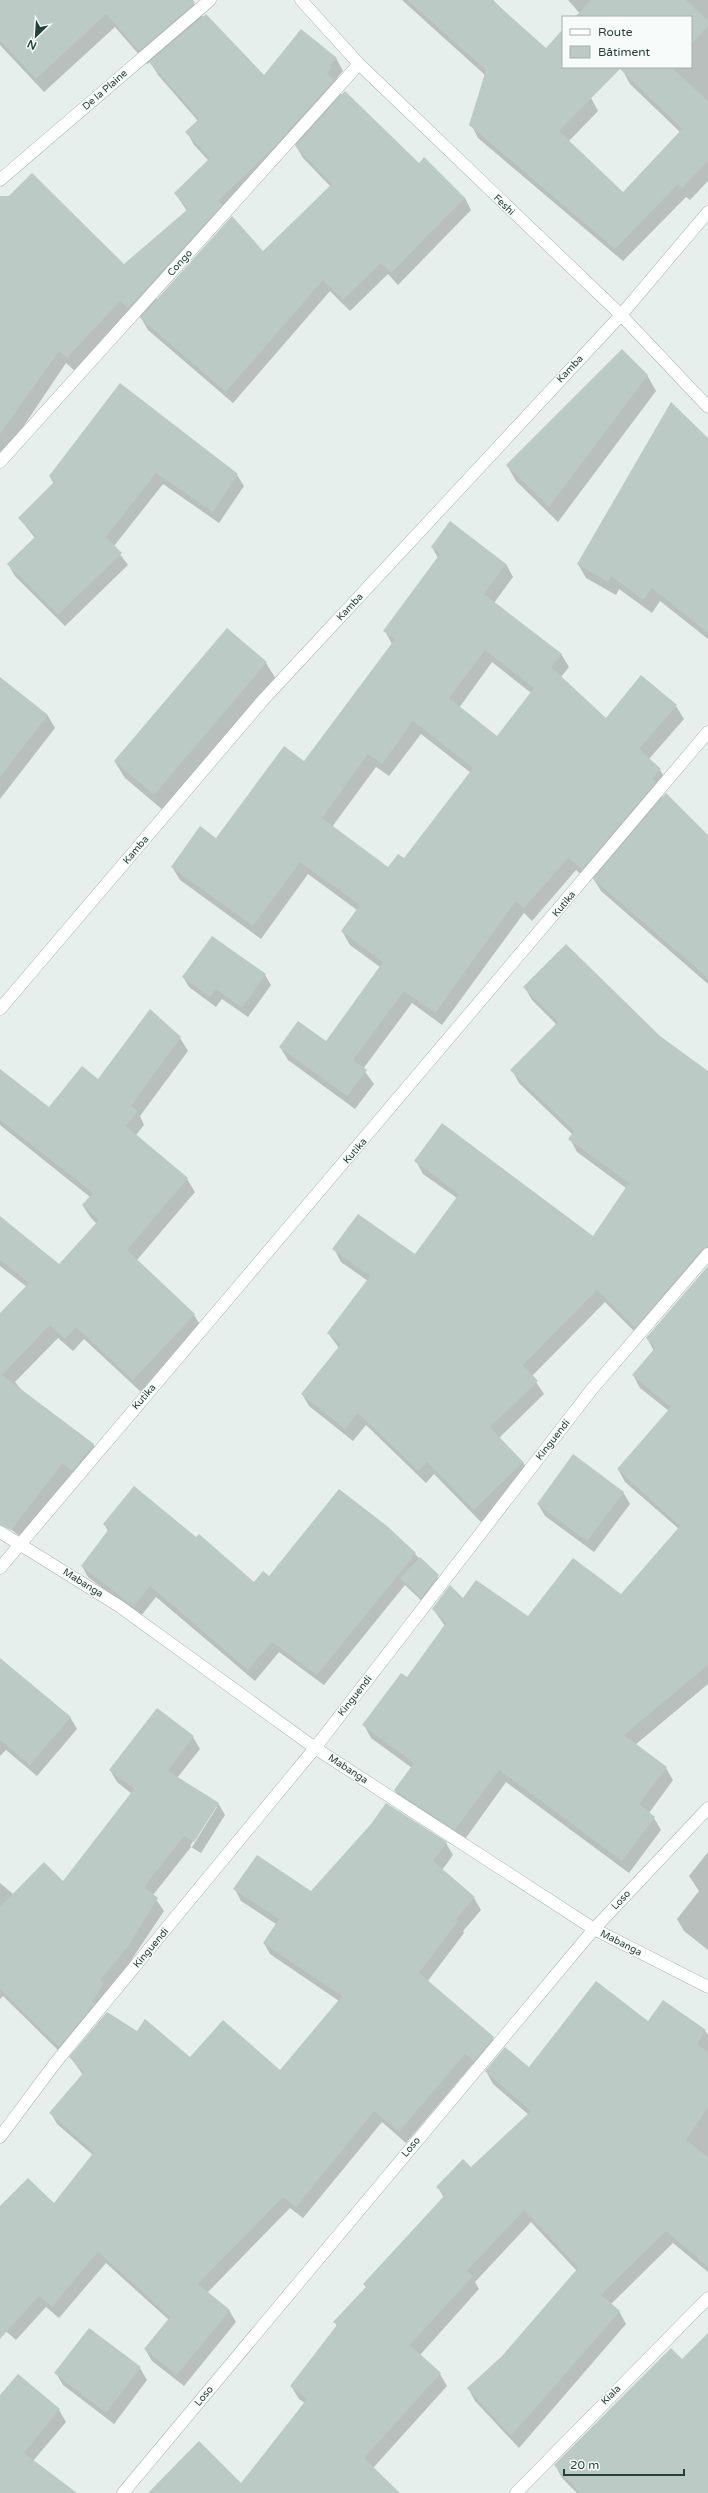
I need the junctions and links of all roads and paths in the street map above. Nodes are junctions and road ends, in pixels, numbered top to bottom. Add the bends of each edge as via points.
1 (210, 0) edge
2 (301, 0) edge
3 (359, 64) junction
4 (0, 180) edge
5 (708, 212) edge
6 (621, 316) junction
7 (708, 408) edge
8 (0, 462) edge
9 (708, 732) edge
10 (0, 1009) edge
11 (708, 1254) edge
12 (0, 1532) edge
13 (20, 1543) junction
14 (0, 1568) edge
15 (315, 1748) junction
16 (708, 1808) edge
17 (594, 1928) junction
18 (708, 1987) edge
19 (0, 2137) edge
20 (708, 2298) edge
21 (123, 2493) edge
22 (516, 2493) edge

1 - 4 street, De la Plaine
2 - 3 street, Feshi
3 - 6 street, Feshi
3 - 8 street, Congo
5 - 6 street, Kamba
6 - 7 street, Feshi
6 - 10 street, Kamba via 264,700
9 - 13 street, Kutika via 385,1116
11 - 15 street, Kinguendi via 592,1389
12 - 13 street, Mabanga
13 - 14 street, Kutika
13 - 15 street, Mabanga via 119,1606
15 - 17 street, Mabanga
15 - 19 street, Kinguendi via 61,2056
16 - 17 street, Loso
17 - 18 street, Mabanga
17 - 21 street, Loso
20 - 22 street, Kiala

